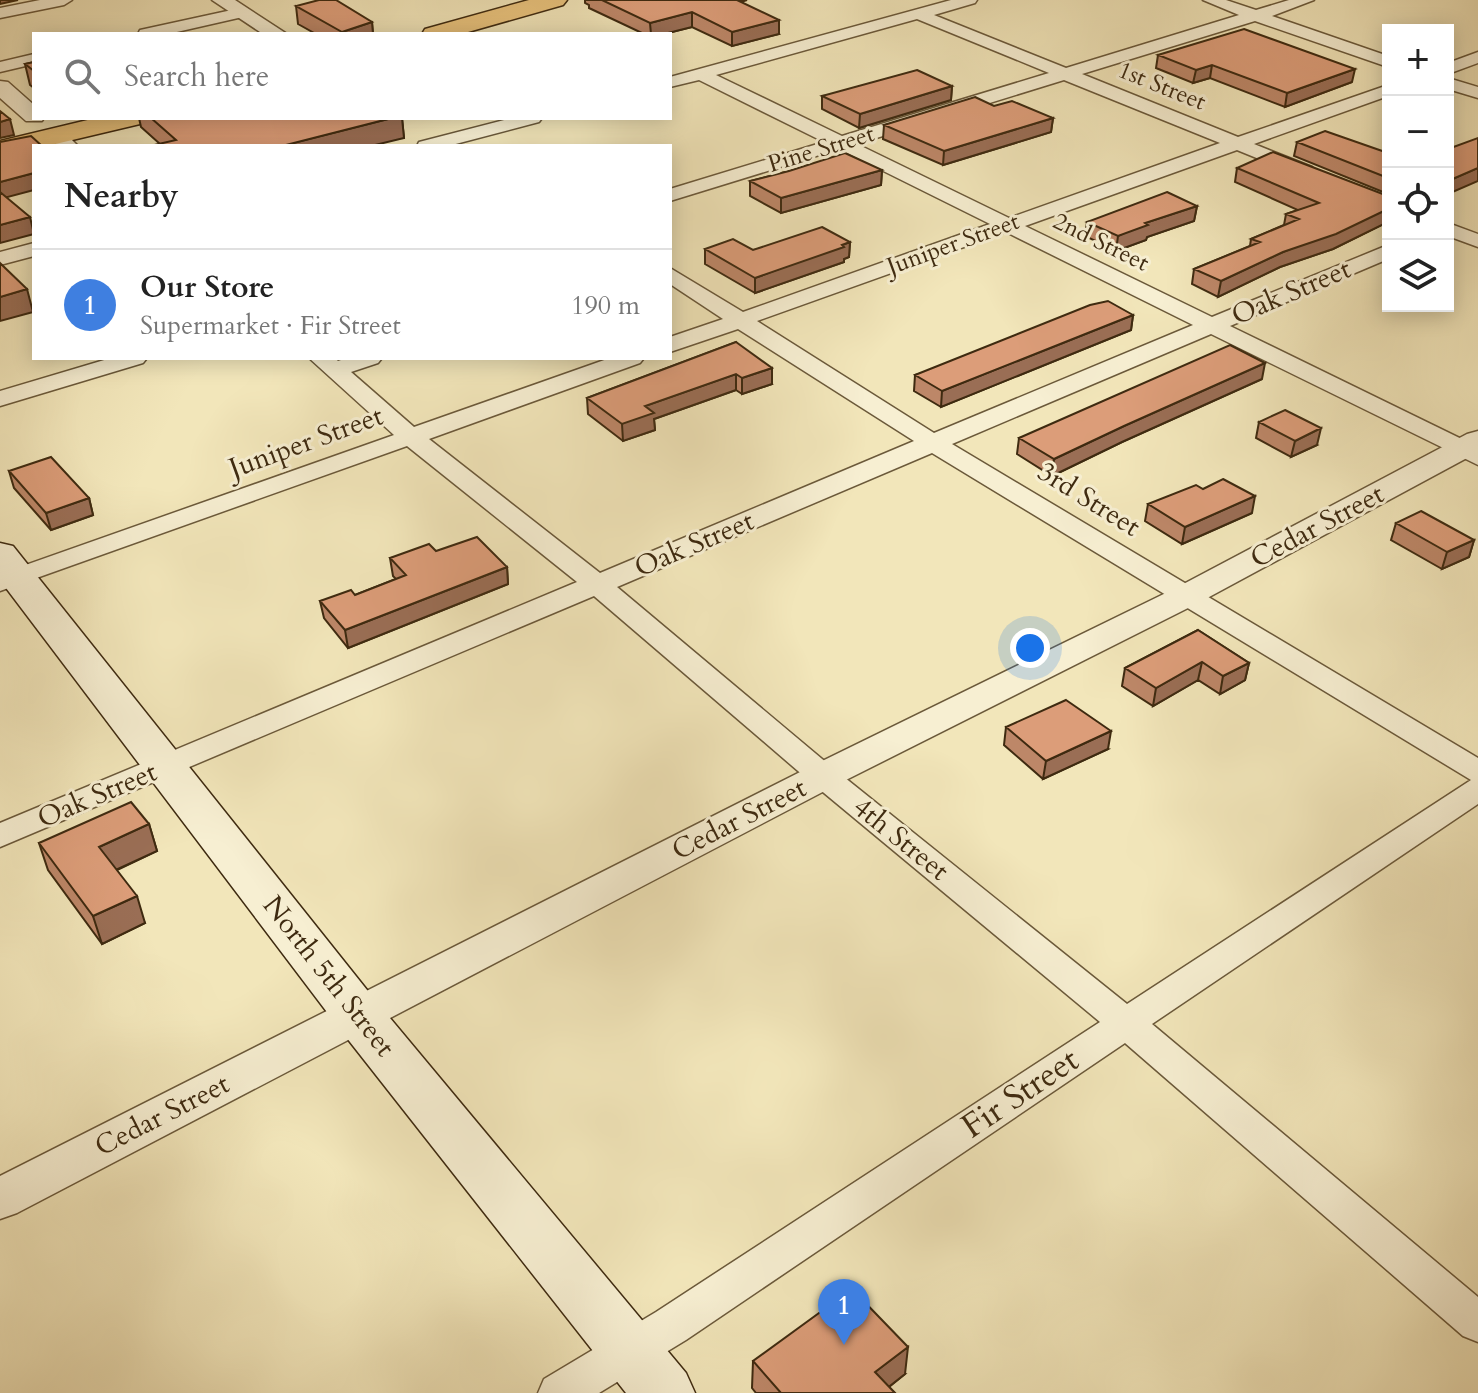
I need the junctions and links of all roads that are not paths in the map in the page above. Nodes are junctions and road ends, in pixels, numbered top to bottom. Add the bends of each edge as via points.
1 (64, 0) edge
2 (222, 0) edge
3 (555, 0) edge
4 (969, 0) edge
5 (1211, 0) edge
6 (1306, 0) edge
7 (0, 13) edge
8 (241, 13) junction
9 (918, 14) junction
10 (1254, 16) junction
11 (155, 32) edge
12 (274, 32) edge
13 (441, 32) edge
14 (1478, 57) edge
15 (32, 59) edge
16 (1382, 60) edge
17 (0, 67) edge
18 (1454, 67) edge
19 (701, 74) junction
20 (1063, 74) junction
21 (672, 81) edge
22 (1454, 85) edge
23 (0, 87) edge
24 (1382, 92) edge
25 (1478, 93) edge
26 (32, 114) edge
27 (115, 120) edge
28 (527, 120) edge
29 (49, 129) edge
30 (452, 143) edge
31 (841, 143) junction
32 (1237, 143) junction
33 (0, 149) edge
34 (1325, 179) edge
35 (672, 194) edge
36 (1468, 218) dead end
37 (1454, 224) edge
38 (1006, 225) junction
39 (1454, 230) edge
40 (1478, 241) edge
41 (32, 250) edge
42 (1382, 254) edge
43 (0, 259) edge
44 (672, 275) edge
45 (739, 320) junction
46 (1212, 325) junction
47 (672, 344) edge
48 (128, 360) edge
49 (356, 360) edge
50 (626, 360) edge
51 (328, 364) edge
52 (0, 399) edge
53 (411, 437) junction
54 (935, 442) junction
55 (1472, 448) edge
56 (6, 571) edge
57 (597, 584) junction
58 (1186, 596) junction
59 (166, 766) junction
60 (1478, 772) edge
61 (823, 776) junction
62 (1478, 789) edge
63 (0, 836) edge
64 (357, 1014) junction
65 (1125, 1022) junction
66 (0, 1199) edge
67 (1478, 1323) edge
68 (629, 1349) junction
69 (560, 1393) edge
70 (664, 1393) edge

1 - 7 street
2 - 8 street
3 - 13 main road
4 - 9 street
5 - 10 street
6 - 10 street, Pine Street
8 - 11 street
8 - 12 street
9 - 19 street
9 - 20 street, 1st Street
10 - 16 street
10 - 20 street, Pine Street
14 - 18 street
15 - 17 street
19 - 21 street
19 - 31 street, 2nd Street
20 - 31 street, Pine Street
20 - 32 street, 1st Street
22 - 25 street
23 - 26 street
24 - 32 street, Juniper Street
27 - 29 main road
28 - 30 street
29 - 33 main road
31 - 35 street, Pine Street
31 - 38 street, 2nd Street
32 - 34 street, 1st Street
32 - 38 street, Juniper Street
36 - 37 street
38 - 45 street, Juniper Street
38 - 46 street, 2nd Street
39 - 40 street
41 - 43 street
42 - 46 street, Oak Street
44 - 45 street, 3rd Street
45 - 47 street, Juniper Street
45 - 54 street, 3rd Street
46 - 54 street, Oak Street
46 - 55 street, 2nd Street
48 - 52 street
49 - 51 street
50 - 53 street, Juniper Street
51 - 53 street, 4th Street
53 - 56 street, Juniper Street
53 - 57 street, 4th Street
54 - 57 street, Oak Street
54 - 58 street, 3rd Street
55 - 58 street, Cedar Street
56 - 59 main road, North 5th Street
57 - 59 street, Oak Street
57 - 61 street, 4th Street
58 - 60 street, 3rd Street
58 - 61 street, Cedar Street
59 - 63 street, Oak Street
59 - 64 main road, North 5th Street
61 - 64 street, Cedar Street
61 - 65 street, 4th Street
62 - 65 street, Fir Street
64 - 66 street, Cedar Street
64 - 68 main road, North 5th Street
65 - 67 street, 4th Street
65 - 68 street, Fir Street
68 - 69 street, Fir Street
68 - 70 main road, North 5th Street

